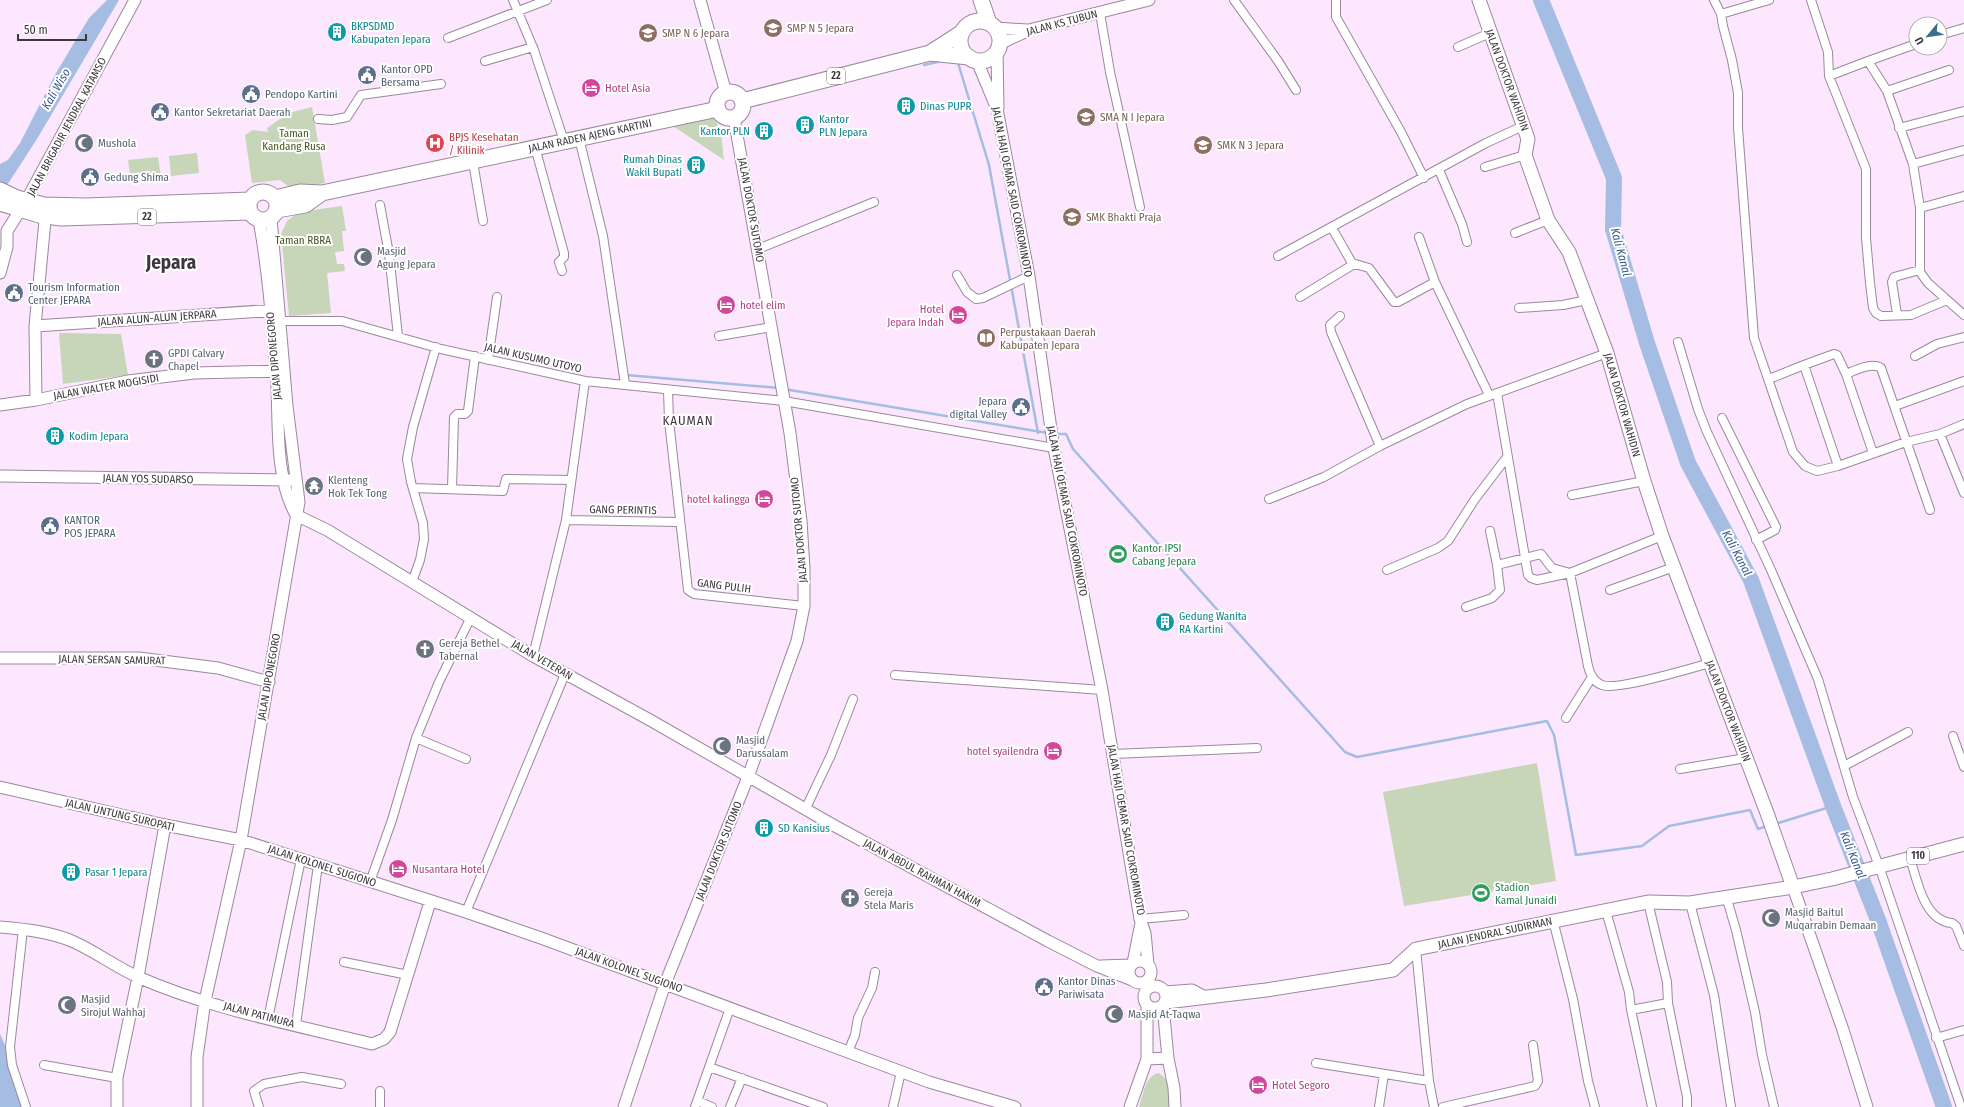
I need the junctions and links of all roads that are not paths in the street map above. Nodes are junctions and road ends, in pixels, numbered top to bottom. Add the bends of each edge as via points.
1 (513, 0) edge
2 (546, 0) edge
3 (700, 0) edge
4 (972, 0) edge
5 (981, 0) edge
6 (1149, 0) edge
7 (1234, 0) edge
8 (1336, 0) edge
9 (1479, 0) edge
10 (1714, 0) edge
11 (1769, 0) edge
12 (1811, 0) edge
13 (133, 2) edge
14 (518, 11) junction
15 (1100, 13) junction
16 (1721, 14) junction
17 (973, 22) junction
18 (992, 26) junction
19 (1964, 28) edge
20 (1029, 30) junction
21 (961, 33) junction
22 (1490, 33) junction
23 (1948, 33) edge
24 (448, 38) dead end
25 (533, 47) junction
26 (1458, 47) dead end
27 (1908, 47) edge
28 (998, 48) junction
29 (930, 53) junction
30 (973, 59) junction
31 (484, 60) dead end
32 (1868, 61) junction
33 (1949, 70) dead end
34 (1829, 76) junction
35 (441, 84) dead end
36 (1296, 90) dead end
37 (1886, 91) junction
38 (726, 93) junction
39 (742, 101) junction
40 (718, 109) junction
41 (998, 109) junction
42 (1964, 111) edge
43 (734, 118) junction
44 (318, 119) dead end
45 (1523, 126) junction
46 (1899, 128) junction
47 (579, 138) junction
48 (564, 140) junction
49 (535, 147) junction
50 (1964, 150) edge
51 (1526, 155) junction
52 (473, 162) junction
53 (1913, 164) junction
54 (1485, 167) dead end
55 (1440, 170) junction
56 (1424, 178) junction
57 (1964, 196) edge
58 (2, 198) edge
59 (874, 202) dead end
60 (380, 205) dead end
61 (23, 206) junction
62 (1140, 207) dead end
63 (1920, 208) junction
64 (264, 210) junction
65 (45, 211) junction
66 (1548, 220) junction
67 (483, 221) dead end
68 (1332, 228) junction
69 (4, 233) edge
70 (1516, 233) dead end
71 (1419, 237) dead end
72 (1467, 242) dead end
73 (758, 249) junction
74 (1278, 256) dead end
75 (1354, 264) junction
76 (1920, 270) junction
77 (562, 271) dead end
78 (0, 273) edge
79 (957, 275) dead end
80 (1029, 276) junction
81 (1435, 282) junction
82 (497, 297) dead end
83 (1300, 297) dead end
84 (1587, 300) junction
85 (1947, 300) junction
86 (1519, 308) dead end
87 (275, 310) junction
88 (1897, 314) junction
89 (1340, 316) dead end
90 (1964, 316) edge
91 (281, 321) junction
92 (35, 326) junction
93 (772, 327) junction
94 (398, 336) junction
95 (719, 336) dead end
96 (1964, 337) edge
97 (1678, 342) dead end
98 (436, 347) junction
99 (1607, 353) junction
100 (475, 356) junction
101 (1915, 356) dead end
102 (488, 360) junction
103 (1804, 365) junction
104 (280, 371) junction
105 (1846, 374) junction
106 (1769, 379) junction
107 (585, 381) junction
108 (1964, 381) edge
109 (625, 384) junction
110 (668, 390) junction
111 (1493, 394) junction
112 (783, 397) junction
113 (36, 400) junction
114 (0, 405) edge
115 (1895, 406) junction
116 (1722, 418) dead end
117 (1964, 424) edge
118 (1940, 434) junction
119 (1906, 442) junction
120 (1053, 445) junction
121 (1380, 446) junction
122 (1873, 454) junction
123 (1507, 456) junction
124 (1838, 466) junction
125 (0, 476) edge
126 (296, 480) junction
127 (571, 480) junction
128 (282, 481) junction
129 (1644, 481) junction
130 (413, 488) junction
131 (452, 489) junction
132 (1964, 493) edge
133 (1572, 495) dead end
134 (1269, 499) dead end
135 (1930, 510) dead end
136 (296, 515) junction
137 (566, 520) junction
138 (679, 522) junction
139 (1490, 532) dead end
140 (1662, 536) junction
141 (1756, 540) junction
142 (1524, 557) junction
143 (1497, 565) junction
144 (1674, 567) junction
145 (1387, 570) dead end
146 (1570, 573) junction
147 (412, 582) junction
148 (1610, 590) dead end
149 (804, 606) junction
150 (1466, 607) dead end
151 (470, 617) junction
152 (533, 656) junction
153 (0, 658) edge
154 (1710, 663) junction
155 (565, 674) junction
156 (895, 675) dead end
157 (1592, 678) junction
158 (269, 682) junction
159 (1102, 690) junction
160 (854, 699) dead end
161 (1566, 718) dead end
162 (1908, 732) dead end
163 (1953, 736) dead end
164 (416, 738) junction
165 (1256, 748) dead end
166 (1113, 754) junction
167 (1746, 758) junction
168 (466, 759) dead end
169 (1844, 766) junction
170 (1964, 767) edge
171 (1680, 769) dead end
172 (748, 777) junction
173 (0, 787) edge
174 (805, 810) junction
175 (165, 825) junction
176 (240, 840) junction
177 (1964, 844) edge
178 (1910, 858) junction
179 (301, 859) junction
180 (318, 865) junction
181 (1875, 867) junction
182 (370, 882) junction
183 (1793, 887) junction
184 (1726, 896) junction
185 (430, 902) junction
186 (1648, 902) junction
187 (1690, 903) junction
188 (1606, 911) junction
189 (466, 912) junction
190 (1184, 915) dead end
191 (1141, 920) junction
192 (1553, 920) junction
193 (0, 927) edge
194 (23, 929) junction
195 (1964, 946) edge
196 (1416, 949) junction
197 (344, 962) dead end
198 (1132, 964) junction
199 (1097, 966) junction
200 (1150, 970) junction
201 (875, 972) dead end
202 (408, 975) junction
203 (138, 977) junction
204 (1134, 981) junction
205 (665, 984) junction
206 (1163, 996) junction
207 (205, 1001) junction
208 (1146, 1002) junction
209 (1668, 1003) junction
210 (730, 1008) junction
211 (1631, 1010) junction
212 (268, 1019) junction
213 (296, 1025) junction
214 (1964, 1030) edge
215 (1936, 1038) junction
216 (1533, 1045) dead end
217 (848, 1052) junction
218 (1168, 1058) junction
219 (1147, 1059) junction
220 (1316, 1063) dead end
221 (44, 1065) dead end
222 (709, 1066) junction
223 (901, 1072) junction
224 (1384, 1074) junction
225 (117, 1078) junction
226 (742, 1078) junction
227 (1429, 1081) junction
228 (341, 1084) dead end
229 (380, 1091) dead end
230 (697, 1104) edge
231 (26, 1107) edge
232 (117, 1107) edge
233 (197, 1107) edge
234 (259, 1107) edge
235 (380, 1107) edge
236 (624, 1107) edge
237 (712, 1107) edge
238 (730, 1107) edge
239 (823, 1107) edge
240 (893, 1107) edge
241 (1015, 1107) edge
242 (1130, 1107) edge
243 (1175, 1107) edge
244 (1379, 1107) edge
245 (1434, 1107) edge
246 (1443, 1107) edge
247 (1595, 1107) edge
248 (1652, 1107) edge
249 (1687, 1107) edge
250 (1730, 1107) edge
251 (1774, 1107) edge
252 (1867, 1107) edge
253 (1961, 1107) edge

1 - 14 street
2 - 14 street
3 - 38 street
4 - 17 highway
5 - 18 highway
6 - 15 street, JALAN KS TUBUN
7 - 36 street via 1278,60
8 - 56 street via 1336,17
9 - 22 main road, JALAN DOKTOR WAHIDIN
10 - 16 street
11 - 16 street
12 - 34 street via 1828,52
13 - 61 street, JALAN BRIGADIR JENDRAL KATAMSO
14 - 24 street
14 - 25 street
15 - 20 street, JALAN KS TUBUN
15 - 62 street via 1110,72
16 - 106 street via 1738,93 1738,128 1753,332
17 - 18 highway via 981,21
17 - 21 highway, 22
18 - 20 street
18 - 28 highway via 999,36
19 - 23 street
20 - 28 street, JALAN KS TUBUN
21 - 29 highway, 22
21 - 30 highway via 961,46
22 - 26 street
22 - 45 main road, JALAN DOKTOR WAHIDIN
25 - 31 street
25 - 48 street
27 - 32 street
28 - 30 highway, 22 via 992,57 984,60
28 - 41 street
29 - 30 highway, 22
29 - 39 highway, 22
30 - 41 street, JALAN HAJI OEMAR SAID COKROMINOTO
32 - 34 street
32 - 37 street
33 - 37 street
34 - 88 street via 1866,169 1866,238 1873,308 1878,316
35 - 44 street via 362,95 347,117
37 - 46 street
38 - 39 highway via 736,94
38 - 40 highway via 718,99
39 - 43 highway via 742,111
40 - 43 highway via 724,117
40 - 47 highway, JALAN RADEN AJENG KARTINI / 22
41 - 80 street, JALAN HAJI OEMAR SAID COKROMINOTO
42 - 46 street
43 - 73 street, JALAN DOKTOR SUTOMO
45 - 51 main road, JALAN DOKTOR WAHIDIN via 1528,138
45 - 55 street
46 - 53 street
47 - 48 highway, JALAN RADEN AJENG KARTINI / 22
47 - 109 street via 603,236
48 - 49 highway, JALAN RADEN AJENG KARTINI / 22
49 - 52 highway, JALAN RADEN AJENG KARTINI / 22
49 - 77 street via 564,253 559,262
50 - 53 street
51 - 54 street
51 - 66 main road, JALAN DOKTOR WAHIDIN
52 - 64 highway, JALAN RADEN AJENG KARTINI / 22 via 322,193 300,192
52 - 67 street
53 - 63 street
55 - 56 street
55 - 72 street
56 - 68 street
57 - 63 street
58 - 61 highway, 22
59 - 73 street
60 - 94 street via 389,254
61 - 65 highway, JALAN RADEN AJENG KARTINI / 22
61 - 69 street
63 - 76 street
64 - 65 highway, JALAN RADEN AJENG KARTINI / 22 via 86,206
64 - 87 street, JALAN DIPONEGORO
65 - 92 street
66 - 70 street
66 - 84 main road, JALAN DOKTOR WAHIDIN via 1569,252
68 - 74 street
68 - 75 street
69 - 78 street via 6,247
71 - 81 street
73 - 93 street, JALAN DOKTOR SUTOMO
75 - 81 street via 1362,264 1369,268 1391,299 1396,302
75 - 83 street
76 - 85 street via 1923,278
76 - 88 street via 1894,277 1892,282
79 - 80 street via 967,292 976,299
80 - 120 street, JALAN HAJI OEMAR SAID COKROMINOTO
81 - 111 street
82 - 102 street
84 - 86 street via 1563,305
84 - 99 main road, JALAN DOKTOR WAHIDIN
85 - 88 street via 1911,315
85 - 90 street
87 - 91 street, JALAN DIPONEGORO
87 - 92 street, JALAN ALUN-ALUN JERPARA
87 - 104 street, JALAN DIPONEGORO
89 - 121 street via 1330,326 1331,332
91 - 94 street, JALAN KUSUMO UTOYO via 342,321
91 - 104 street, JALAN DIPONEGORO
92 - 113 street
93 - 95 street
93 - 112 street, JALAN DOKTOR SUTOMO
94 - 98 street, JALAN KUSUMO UTOYO
96 - 101 street via 1937,344
97 - 141 street via 1704,426
98 - 100 street, JALAN KUSUMO UTOYO
98 - 130 street via 413,427 407,459
99 - 111 street
99 - 129 main road, JALAN DOKTOR WAHIDIN
100 - 102 street, JALAN KUSUMO UTOYO
100 - 131 street via 468,411 454,417
102 - 107 street, JALAN KUSUMO UTOYO
103 - 105 street via 1836,354
103 - 106 street
103 - 124 street
104 - 113 street, JALAN WALTER MOGISIDI via 161,377 128,381
104 - 126 street, JALAN DIPONEGORO
104 - 128 street, JALAN DIPONEGORO
105 - 115 street via 1870,366 1879,367
105 - 122 street
106 - 124 street via 1784,428 1797,458 1805,466 1815,470
107 - 109 street, JALAN KUSUMO UTOYO
107 - 127 street
108 - 115 street
109 - 110 street, JALAN KUSUMO UTOYO
110 - 112 street, JALAN KUSUMO UTOYO
110 - 138 street
111 - 121 street
111 - 123 street
112 - 120 street, JALAN KUSUMO UTOYO
112 - 149 street, JALAN DOKTOR SUTOMO via 801,521
113 - 114 street, JALAN WALTER MOGISIDI
115 - 119 street
116 - 141 street via 1776,528
117 - 118 street
118 - 119 street
118 - 132 street
119 - 122 street
119 - 135 street
120 - 159 street, JALAN HAJI OEMAR SAID COKROMINOTO
121 - 134 street via 1324,477
122 - 124 street
123 - 142 street
123 - 145 street via 1448,541 1438,548
125 - 128 street, JALAN YOS SUDARSO
126 - 128 street, JALAN YOS SUDARSO
126 - 136 street, JALAN DIPONEGORO via 299,502
127 - 131 street via 506,479 503,491
127 - 137 street
128 - 136 street, JALAN DIPONEGORO
129 - 133 street
129 - 140 main road, JALAN DOKTOR WAHIDIN
130 - 131 street
130 - 147 street via 423,523 424,539
136 - 147 street, JALAN VETERAN via 327,530
136 - 158 street, JALAN DIPONEGORO
137 - 138 street, GANG PERINTIS
137 - 152 street
138 - 149 street, GANG PULIH via 686,583 691,592
139 - 143 street
140 - 144 main road, JALAN DOKTOR WAHIDIN
140 - 146 street
141 - 169 street via 1818,679
142 - 143 street
142 - 146 street via 1541,554 1551,567
142 - 146 street via 1528,575 1533,580
143 - 150 street via 1500,590 1492,598
144 - 148 street
144 - 154 main road, JALAN DOKTOR WAHIDIN
146 - 157 street
147 - 151 street, JALAN VETERAN
149 - 172 street, JALAN DOKTOR SUTOMO via 797,641
151 - 152 street, JALAN VETERAN
151 - 164 street
152 - 155 street, JALAN VETERAN
153 - 158 street, JALAN SERSAN SAMURAT via 139,658 218,668
154 - 157 street via 1651,679 1615,685 1604,686
154 - 167 main road, JALAN DOKTOR WAHIDIN
155 - 172 street, JALAN VETERAN
155 - 189 street
156 - 159 street
157 - 161 street
158 - 176 street, JALAN DIPONEGORO
159 - 166 street, JALAN HAJI OEMAR SAID COKROMINOTO
160 - 174 street
162 - 169 street
163 - 170 street
164 - 168 street
164 - 182 street via 392,820
165 - 166 street
166 - 191 street, JALAN HAJI OEMAR SAID COKROMINOTO
167 - 171 street
167 - 183 main road, JALAN DOKTOR WAHIDIN via 1777,837
169 - 181 street
172 - 174 street, JALAN ABDUL RAHMAN HAKIM
172 - 205 street, JALAN DOKTOR SUTOMO
173 - 175 street, JALAN UNTUNG SUROPATI
174 - 199 street, JALAN ABDUL RAHMAN HAKIM
175 - 176 street, JALAN UNTUNG SUROPATI
175 - 203 street
176 - 179 street, JALAN KOLONEL SUGIONO
176 - 207 street, JALAN DIPONEGORO
177 - 178 main road, 110
178 - 181 main road, 110
178 - 195 street via 1923,898 1938,918 1956,926
179 - 180 street, JALAN KOLONEL SUGIONO
179 - 212 street
180 - 182 street, JALAN KOLONEL SUGIONO
180 - 213 street
181 - 183 main road, JALAN JENDRAL SUDIRMAN / 110
181 - 215 street
182 - 185 street, JALAN KOLONEL SUGIONO
183 - 184 main road, JALAN JENDRAL SUDIRMAN
183 - 252 street
184 - 187 main road, JALAN JENDRAL SUDIRMAN
184 - 251 street via 1755,1012
185 - 189 street, JALAN KOLONEL SUGIONO
185 - 202 street, JALAN PATIMURA
186 - 187 main road, JALAN JENDRAL SUDIRMAN
186 - 188 main road, JALAN JENDRAL SUDIRMAN
186 - 209 street via 1666,982
187 - 250 street via 1714,995
188 - 192 main road, JALAN JENDRAL SUDIRMAN
188 - 211 street via 1629,992
189 - 205 street, JALAN KOLONEL SUGIONO
190 - 191 street
191 - 198 street
191 - 200 street, JALAN HAJI OEMAR SAID COKROMINOTO
192 - 196 main road, JALAN JENDRAL SUDIRMAN
192 - 247 street via 1573,999
193 - 194 street, JALAN PATIMURA
194 - 203 street, JALAN PATIMURA via 74,942
194 - 231 street via 10,1047 12,1065
196 - 206 main road via 1393,970 1194,1000
196 - 227 street
197 - 202 street
198 - 199 street
198 - 200 street via 1139,961
198 - 204 street via 1129,971
199 - 204 street, JALAN ABDUL RAHMAN HAKIM
200 - 204 street via 1143,983
200 - 206 street
201 - 217 street via 872,988 858,1018
202 - 213 street, JALAN PATIMURA via 390,1032 384,1040 372,1044
203 - 207 street, JALAN PATIMURA
203 - 225 street
204 - 208 street
205 - 210 street, JALAN KOLONEL SUGIONO
205 - 236 street, JALAN DOKTOR SUTOMO
206 - 208 street via 1153,1009
206 - 208 street via 1148,988
206 - 218 street
207 - 212 street, JALAN PATIMURA
207 - 233 street, JALAN DIPONEGORO via 197,1057
208 - 219 street
209 - 211 street
209 - 249 street
210 - 217 street, JALAN KOLONEL SUGIONO
210 - 222 street
211 - 248 street
212 - 213 street, JALAN PATIMURA
214 - 215 street
215 - 253 street
216 - 246 street via 1538,1081 1535,1086
217 - 223 street, JALAN KOLONEL SUGIONO
218 - 219 street
218 - 243 street
219 - 242 street
220 - 224 street
221 - 225 street
222 - 226 street
222 - 230 street
223 - 240 street
223 - 241 street, JALAN KOLONEL SUGIONO
224 - 227 street
224 - 244 street
225 - 232 street
226 - 238 street
226 - 239 street
227 - 245 street
228 - 234 street via 302,1077 264,1084 254,1091
229 - 235 street
230 - 237 street

